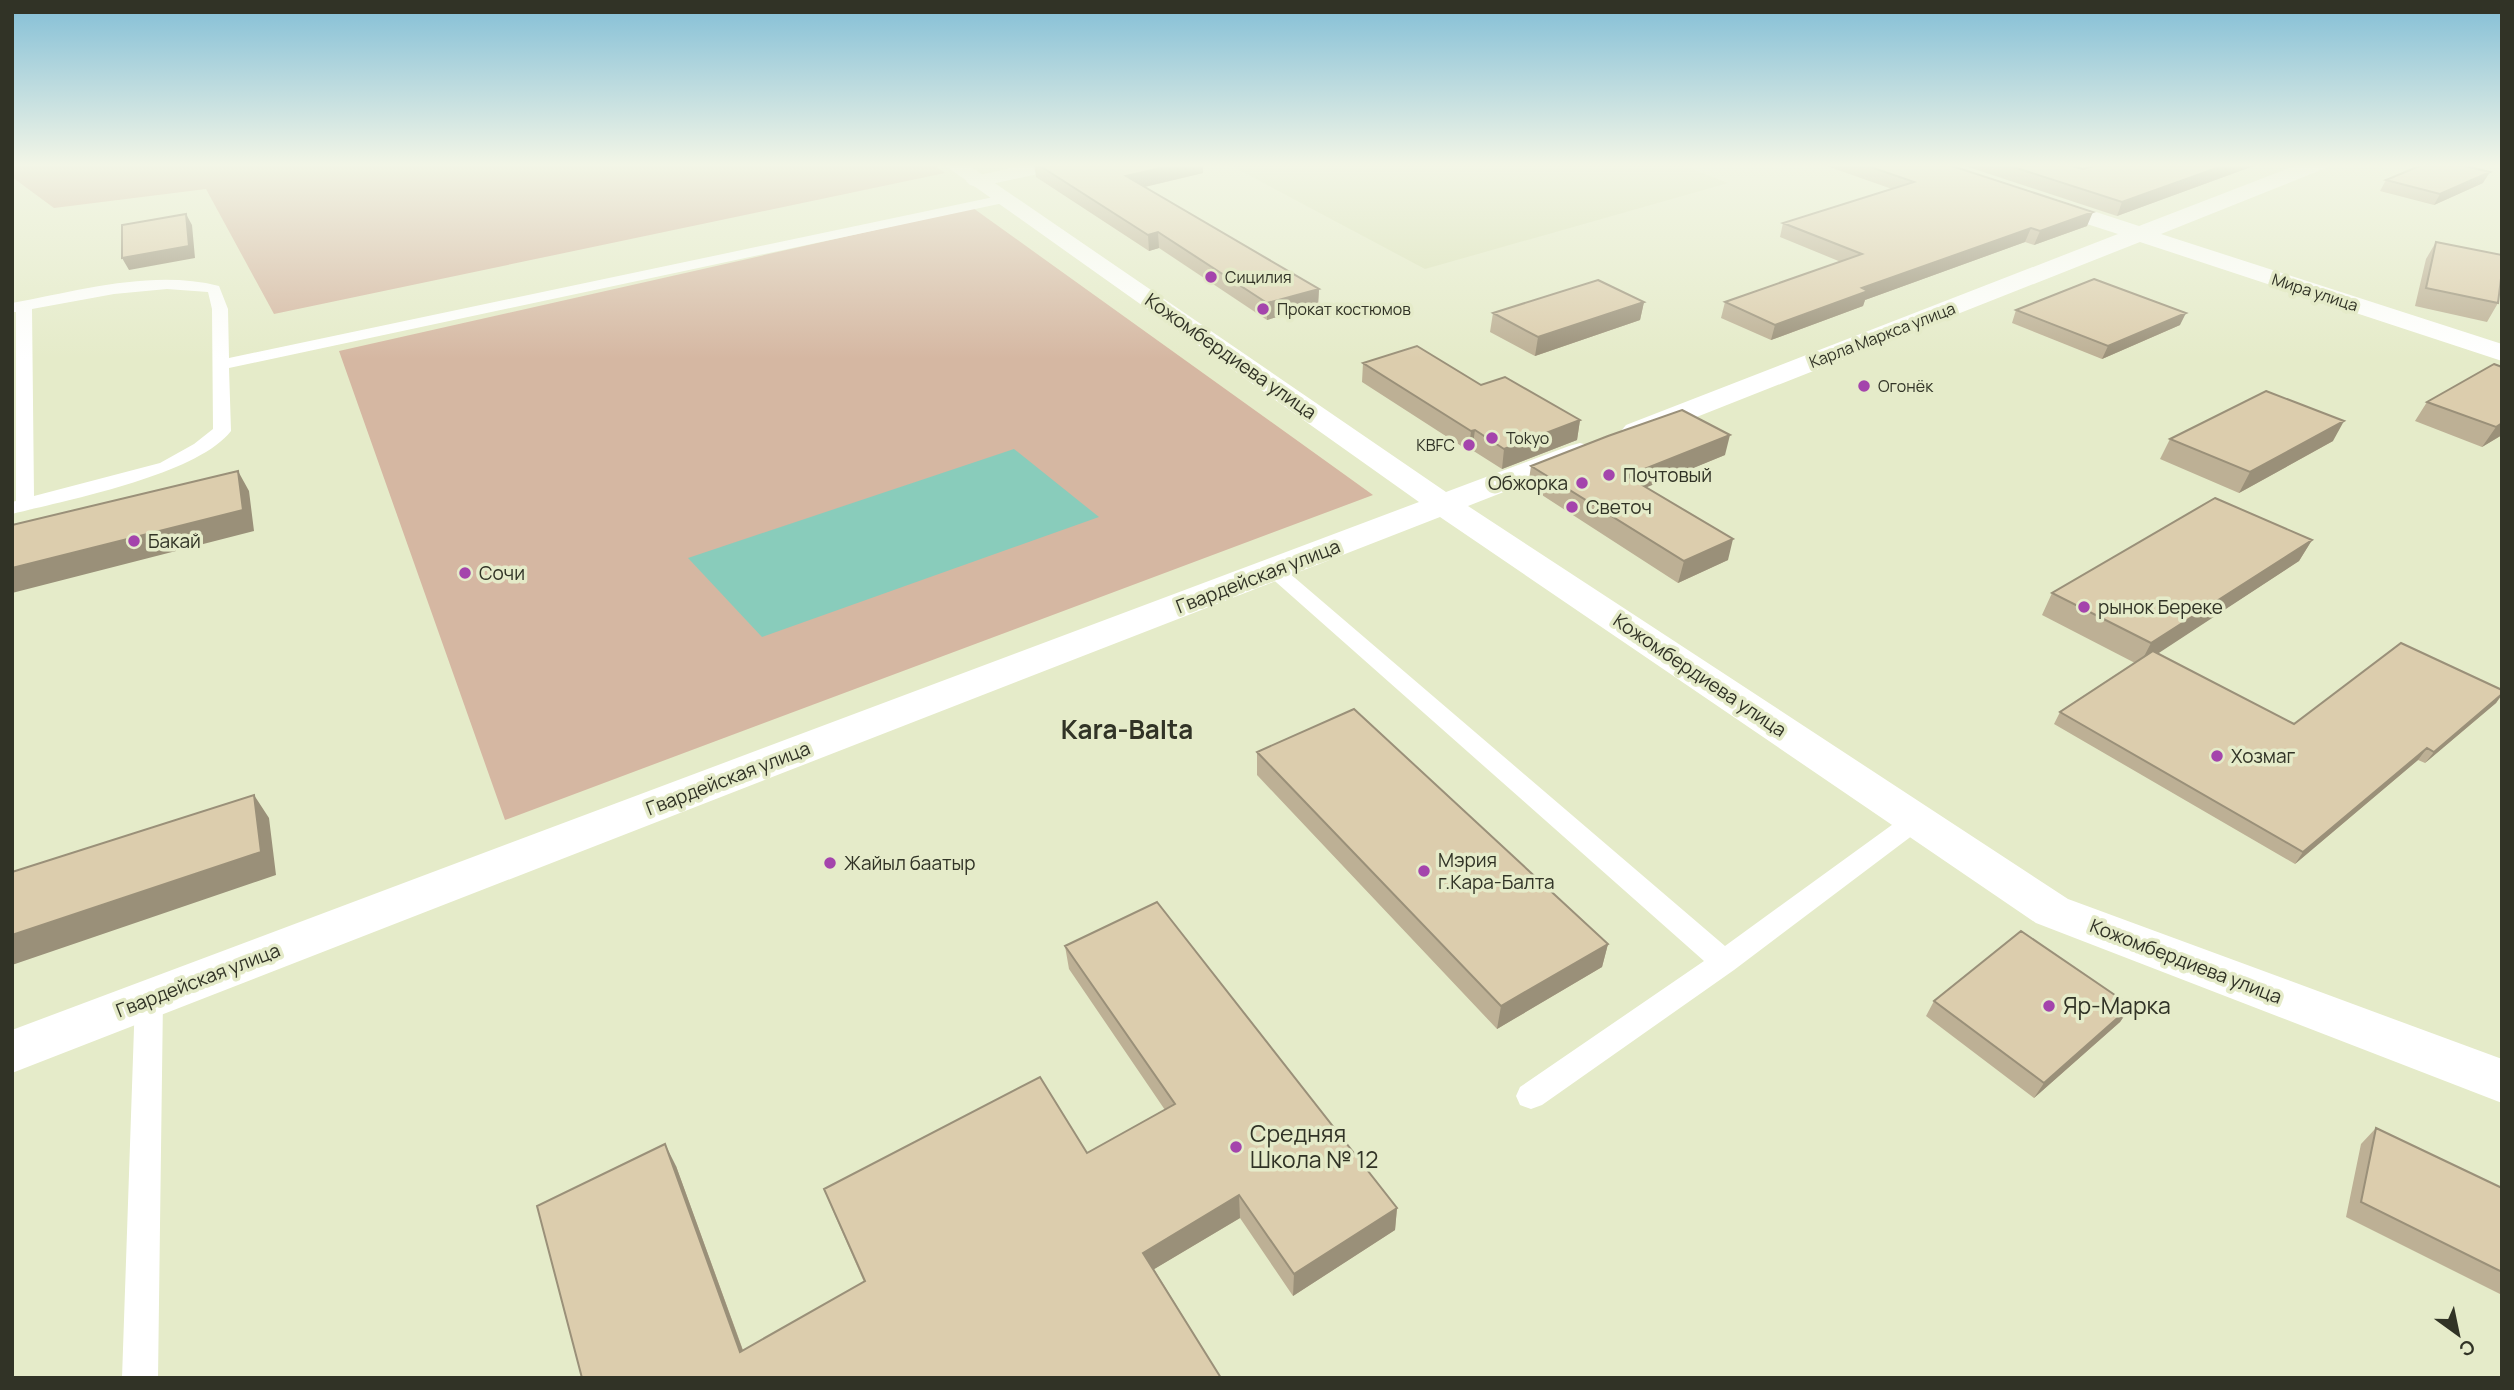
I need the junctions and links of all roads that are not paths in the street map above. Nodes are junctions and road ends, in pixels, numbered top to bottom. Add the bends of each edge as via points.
1 (781, 229) edge
2 (1047, 229) edge
3 (2123, 229) edge
4 (2156, 229) edge
5 (2141, 235) junction
6 (18, 307) edge
7 (2502, 353) edge
8 (221, 365) junction
9 (1444, 505) junction
10 (19, 506) edge
11 (1274, 569) junction
12 (1916, 820) junction
13 (1724, 962) junction
14 (149, 999) junction
15 (12, 1052) edge
16 (2502, 1081) edge
17 (1531, 1096) dead end
18 (140, 1378) edge

1 - 8 lane
2 - 9 street, Кожомбердиева улица
3 - 5 street, Мира улица
4 - 5 street, Карла Маркса улица
5 - 7 street, Мира улица
5 - 9 street, Карла Маркса улица
6 - 8 lane via 159,285 214,289 220,309
6 - 10 lane
8 - 10 lane via 222,431 200,448 166,467
9 - 11 street, Гвардейская улица
9 - 12 street, Кожомбердиева улица
11 - 13 lane
11 - 14 street, Гвардейская улица
12 - 13 lane
12 - 16 street, Кожомбердиева улица via 2052,911
13 - 17 lane
14 - 15 street, Гвардейская улица
14 - 18 lane

